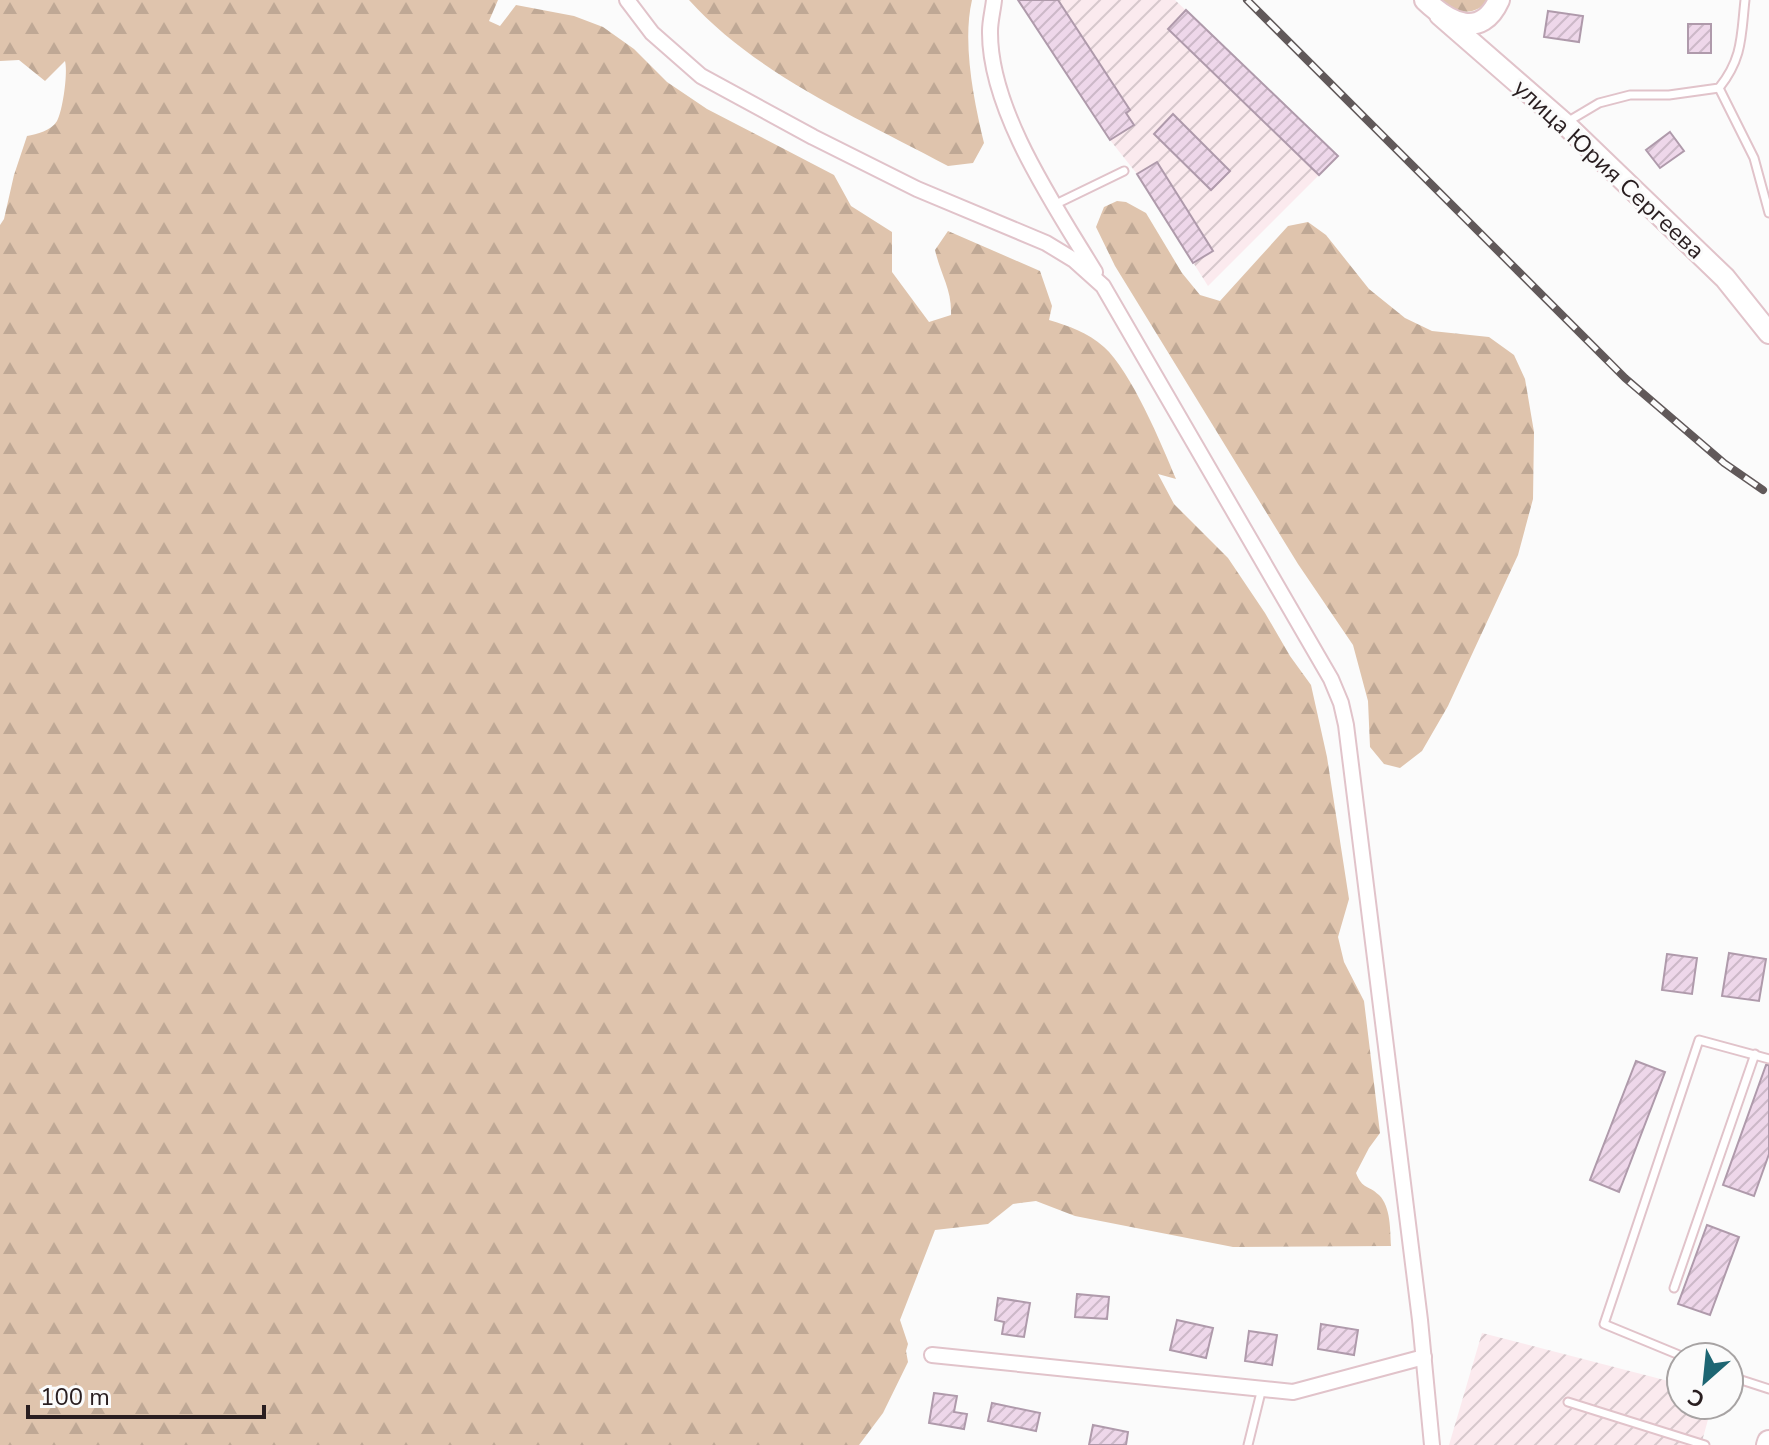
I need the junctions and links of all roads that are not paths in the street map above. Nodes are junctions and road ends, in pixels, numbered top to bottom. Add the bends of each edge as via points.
1 (627, 0) edge
2 (994, 0) edge
3 (1499, 0) edge
4 (1745, 0) edge
5 (1433, 7) edge
6 (1719, 88) junction
7 (1564, 123) junction
8 (1124, 171) dead end
9 (1054, 205) junction
10 (1769, 213) edge
11 (1103, 286) junction
12 (1769, 333) edge
13 (1755, 1054) junction
14 (1769, 1059) edge
15 (1674, 1288) dead end
16 (1665, 1349) edge
17 (932, 1355) dead end
18 (1424, 1357) junction
19 (1745, 1381) edge
20 (1262, 1388) junction
21 (1769, 1389) edge
22 (1568, 1402) dead end
23 (1248, 1445) edge
24 (1432, 1445) edge
25 (1705, 1445) edge

1 - 11 street via 652,33 701,76 917,189 1046,243
2 - 9 street via 994,70 1018,138
3 - 5 main road via 1488,15 1466,25
4 - 6 lane via 1741,50
5 - 7 main road, улица Юрия Сергеева
6 - 7 lane via 1630,95 1599,103
6 - 10 lane via 1754,158
7 - 12 main road, улица Юрия Сергеева via 1725,278
8 - 9 lane
9 - 11 street
11 - 18 street via 1341,703
13 - 14 lane
13 - 15 lane
13 - 16 lane via 1699,1040 1604,1324
17 - 20 street
18 - 20 street via 1293,1392
18 - 24 street
19 - 21 lane
20 - 23 lane
22 - 25 lane

